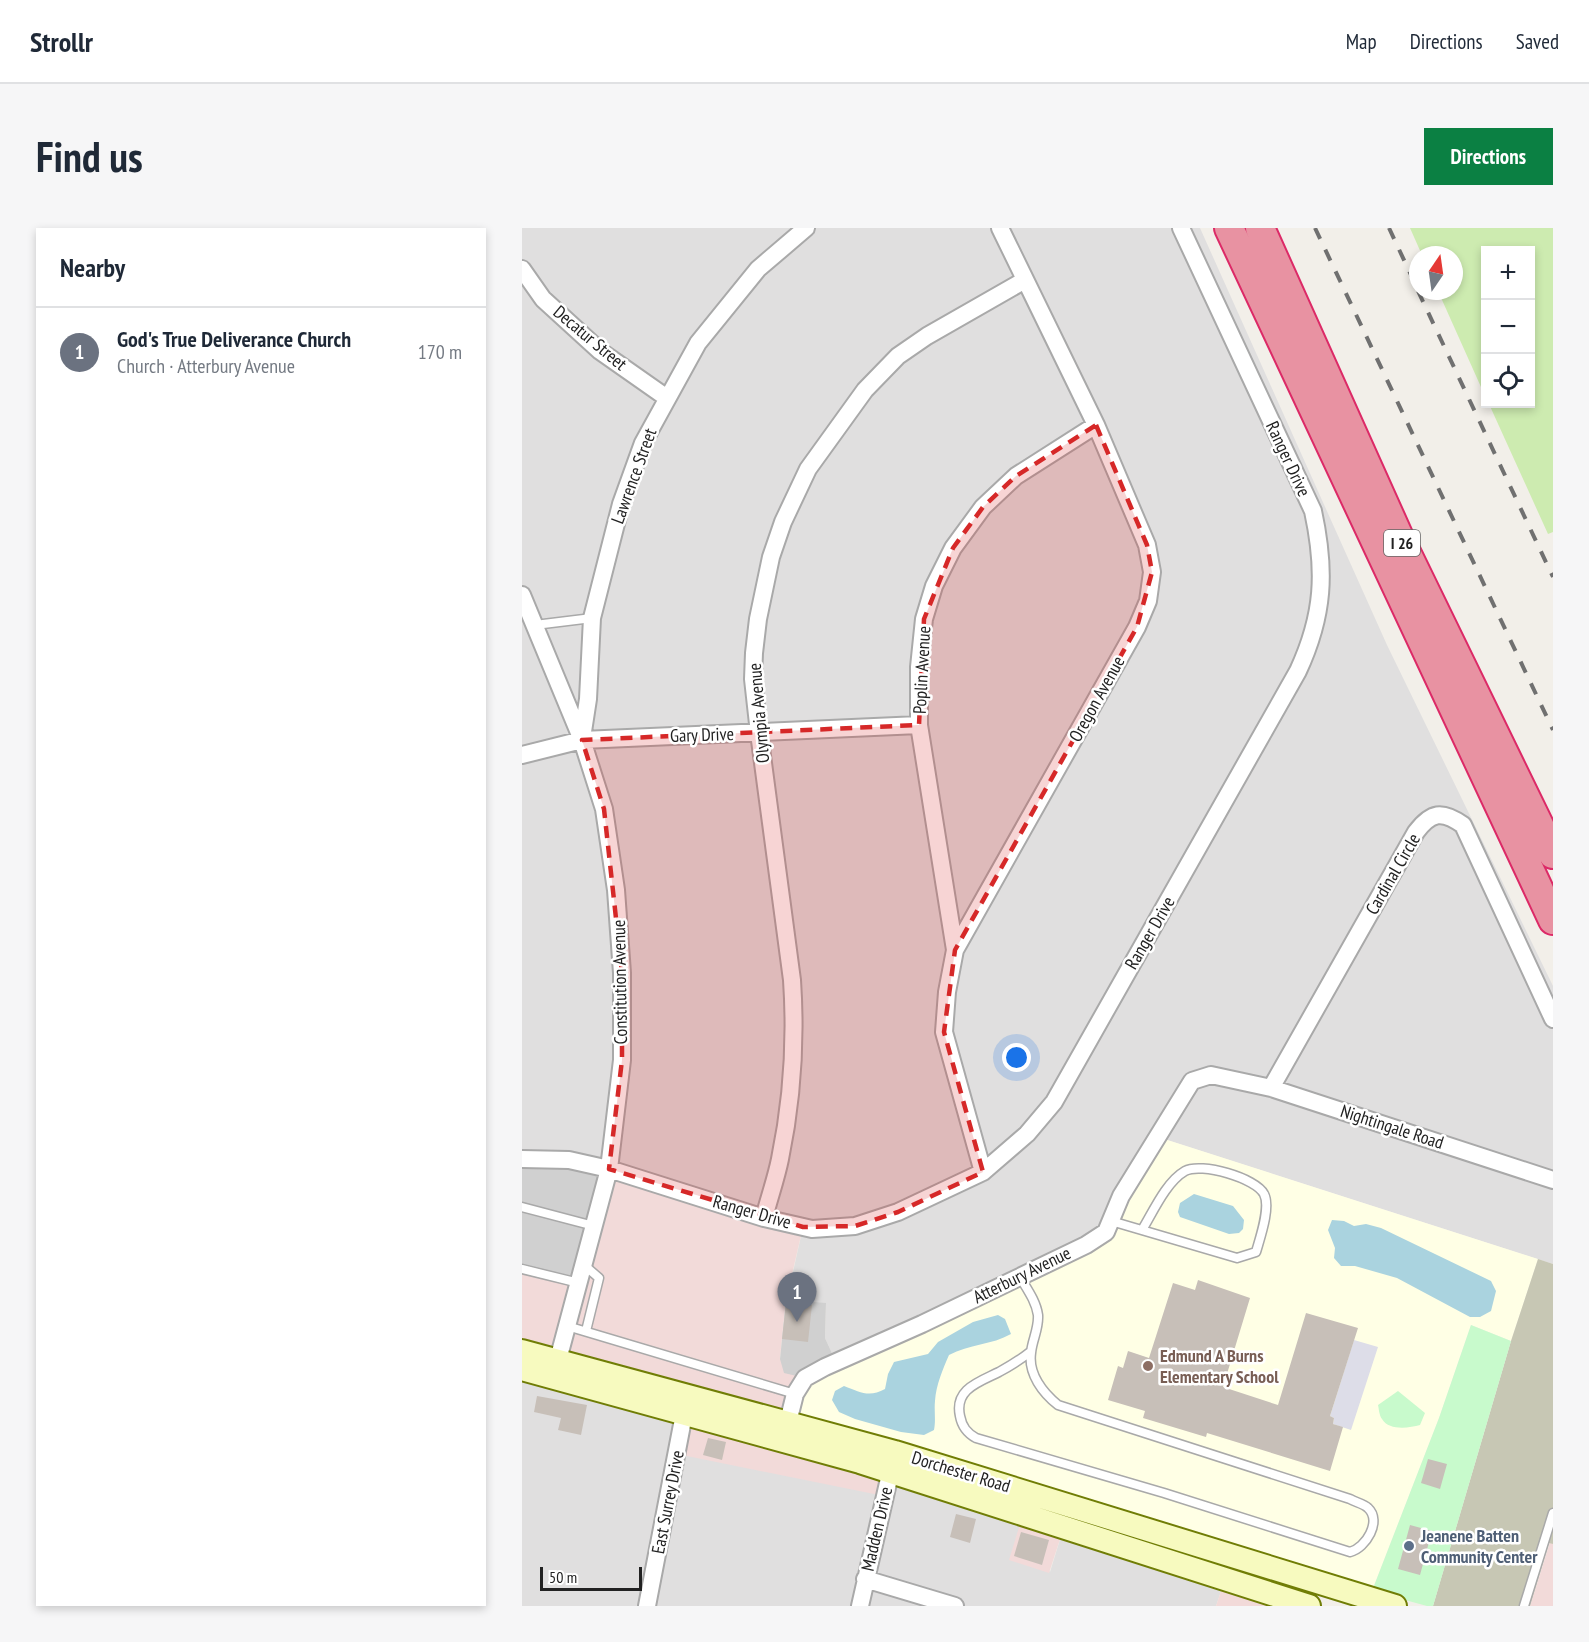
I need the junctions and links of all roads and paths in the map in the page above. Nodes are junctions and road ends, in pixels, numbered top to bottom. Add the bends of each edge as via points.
1 (806, 228) edge
2 (1000, 228) edge
3 (1181, 228) edge
4 (1229, 228) edge
5 (1260, 228) edge
6 (522, 269) edge
7 (1025, 280) junction
8 (667, 398) junction
9 (1096, 425) junction
10 (522, 595) edge
11 (592, 618) junction
12 (535, 626) junction
13 (919, 725) junction
14 (759, 733) junction
15 (582, 740) junction
16 (522, 755) edge
17 (1553, 855) edge
18 (1553, 920) edge
19 (955, 950) junction
20 (1553, 1019) edge
21 (1229, 1080) joint
22 (1272, 1088) junction
23 (522, 1159) edge
24 (609, 1170) junction
25 (983, 1173) junction
26 (1553, 1180) edge
27 (522, 1207) edge
28 (764, 1218) junction
29 (1111, 1221) junction
30 (594, 1226) junction
31 (1142, 1230) junction
32 (584, 1264) junction
33 (522, 1269) edge
34 (1020, 1277) junction
35 (579, 1283) junction
36 (567, 1326) junction
37 (586, 1331) junction
38 (522, 1351) edge
39 (1030, 1352) junction
40 (522, 1369) edge
41 (556, 1369) junction
42 (795, 1394) junction
43 (686, 1405) junction
44 (785, 1432) junction
45 (893, 1462) junction
46 (1553, 1512) edge
47 (865, 1579) junction
48 (1302, 1605) edge
49 (647, 1606) edge
50 (860, 1606) edge
51 (955, 1606) edge
52 (1395, 1606) edge
53 (1524, 1606) edge

1 - 8 street, Lawrence Street via 758,269 698,344
2 - 7 street, Oregon Avenue
3 - 25 street, Ranger Drive via 1313,511 1321,558 1315,627 1306,654 1283,697 1054,1102 1028,1134
4 - 18 highway, I 26
5 - 17 highway, I 26 via 1402,544
6 - 8 street, Decatur Street via 543,299 600,351
7 - 9 street, Oregon Avenue
7 - 14 street, Olympia Avenue via 898,356 865,390 808,469 771,557 758,619 753,679
8 - 11 street, Lawrence Street via 643,443 621,504
9 - 13 street, Poplin Avenue via 1016,476 983,507 953,548 934,586 924,619
9 - 19 street, Oregon Avenue via 1147,545 1152,572 1148,601
10 - 12 street, Constitution Avenue
11 - 12 lane
11 - 15 street, Lawrence Street
12 - 15 street, Constitution Avenue
13 - 14 street, Gary Drive
13 - 19 street, Poplin Avenue
14 - 15 street, Gary Drive
14 - 28 street, Olympia Avenue via 794,1010 788,1105 780,1159
15 - 16 street, Gary Drive
15 - 24 street, Constitution Avenue via 604,809 616,890 622,973 621,1060
19 - 25 street, Oregon Avenue via 945,1032
20 - 22 street, Cardinal Circle via 1463,825 1439,814 1425,820 1416,832
21 - 22 street, Nightingale Road
21 - 29 street, Atterbury Avenue via 1211,1076 1192,1081 1121,1196
22 - 26 street, Nightingale Road
23 - 24 street, Ranger Drive via 569,1160
24 - 28 street, Ranger Drive
24 - 30 street, Constitution Avenue
25 - 28 street, Ranger Drive via 898,1212 855,1226 812,1229
27 - 30 lane
29 - 31 lane
29 - 34 street, Atterbury Avenue via 1106,1232 1086,1245
30 - 32 street, Constitution Avenue
31 - 31 lane via 1237,1258 1256,1252 1266,1196 1257,1184 1196,1167 1184,1172 1164,1193
32 - 35 street, Constitution Avenue
32 - 37 lane via 599,1278
33 - 35 lane
34 - 39 lane via 1038,1315
34 - 42 street, Atterbury Avenue via 825,1367 805,1378
35 - 36 street, Constitution Avenue
36 - 37 lane
36 - 41 street, Constitution Avenue
37 - 42 lane
38 - 41 main road, Dorchester Road
39 - 39 lane via 976,1382 962,1395 960,1420 967,1432 976,1438 1350,1552 1366,1542 1372,1516 1368,1508 1350,1499 1058,1405 1039,1385
40 - 41 main road, Dorchester Road
41 - 43 main road, Dorchester Road
42 - 44 street, Atterbury Avenue
43 - 44 main road, Dorchester Road
43 - 49 street, East Surrey Drive
44 - 45 main road, Dorchester Road
45 - 47 street, Madden Drive
45 - 48 main road, Dorchester Road
45 - 52 main road, Dorchester Road
46 - 53 lane
47 - 50 street, Madden Drive
47 - 51 street

